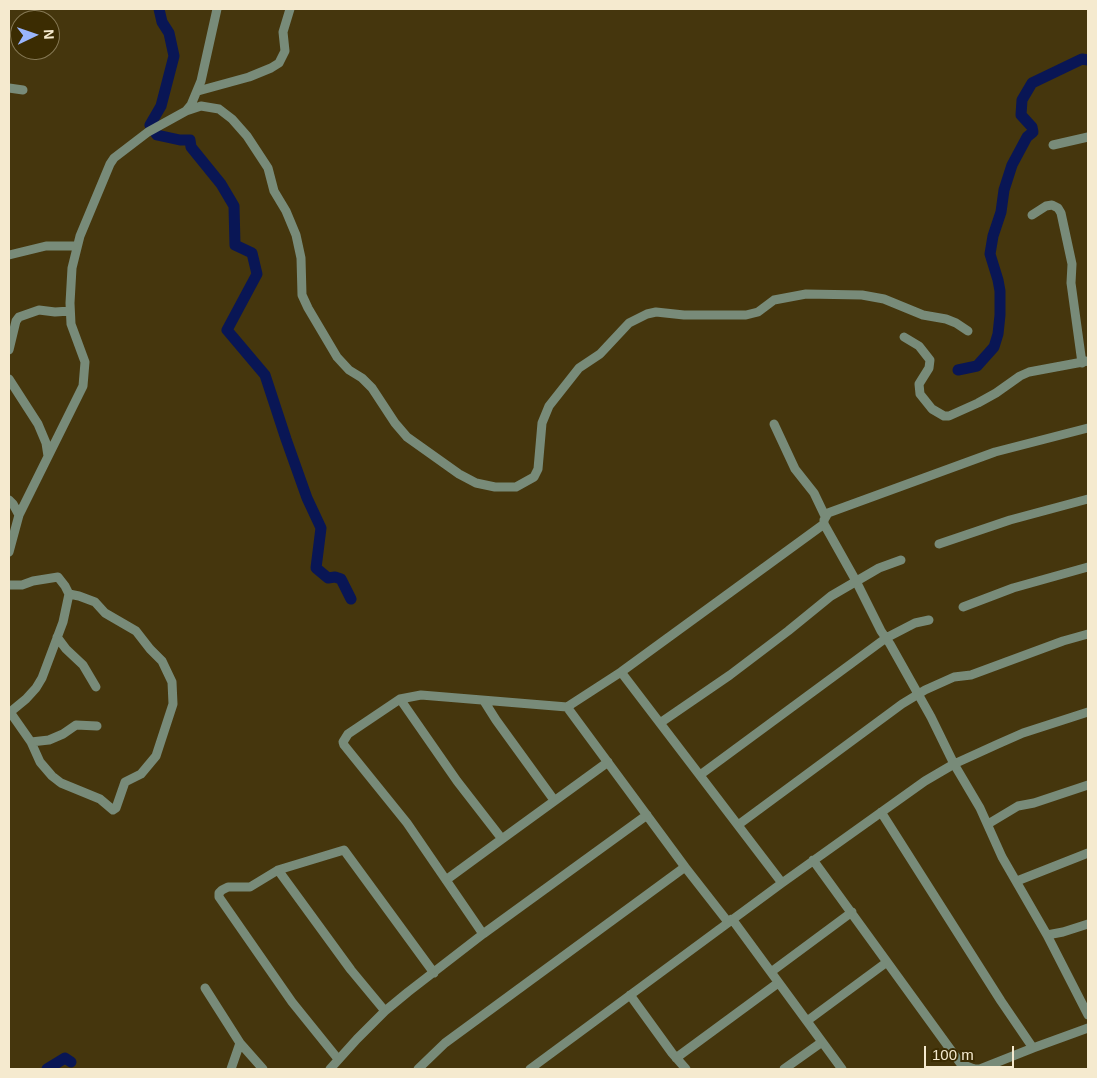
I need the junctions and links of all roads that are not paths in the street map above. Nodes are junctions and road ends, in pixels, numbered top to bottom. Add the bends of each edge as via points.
1 (217, 9) edge
2 (290, 9) edge
3 (9, 88) edge
4 (23, 90) dead end
5 (198, 91) junction
6 (186, 111) junction
7 (1088, 137) edge
8 (1053, 145) dead end
9 (1032, 215) dead end
10 (76, 246) junction
11 (9, 255) edge
12 (70, 311) junction
13 (968, 331) dead end
14 (904, 337) dead end
15 (9, 350) edge
16 (1085, 362) edge
17 (9, 379) edge
18 (774, 424) dead end
19 (1088, 428) edge
20 (48, 456) junction
21 (1088, 499) edge
22 (9, 500) edge
23 (19, 516) junction
24 (825, 520) junction
25 (939, 544) dead end
26 (9, 552) edge
27 (901, 560) dead end
28 (1088, 567) edge
29 (856, 582) junction
30 (9, 584) edge
31 (69, 594) junction
32 (964, 607) dead end
33 (928, 620) dead end
34 (1088, 634) edge
35 (57, 637) junction
36 (886, 638) junction
37 (621, 672) junction
38 (96, 687) dead end
39 (918, 694) junction
40 (400, 699) junction
41 (484, 700) junction
42 (567, 708) junction
43 (1088, 712) edge
44 (9, 713) edge
45 (660, 723) junction
46 (97, 726) dead end
47 (31, 742) junction
48 (608, 762) junction
49 (954, 764) junction
50 (700, 775) junction
51 (1088, 785) edge
52 (554, 800) junction
53 (881, 812) junction
54 (647, 815) junction
55 (988, 824) junction
56 (738, 825) junction
57 (502, 839) junction
58 (1088, 853) edge
59 (813, 860) junction
60 (685, 867) junction
61 (278, 870) junction
62 (446, 880) junction
63 (1016, 881) junction
64 (782, 883) junction
65 (852, 912) junction
66 (730, 920) junction
67 (1088, 924) edge
68 (483, 934) junction
69 (1047, 935) junction
70 (886, 962) junction
71 (771, 972) junction
72 (434, 973) junction
73 (778, 983) junction
74 (205, 988) dead end
75 (630, 995) junction
76 (385, 1011) junction
77 (1088, 1015) edge
78 (807, 1021) junction
79 (1088, 1028) edge
80 (822, 1042) junction
81 (240, 1043) junction
82 (1033, 1048) junction
83 (676, 1058) junction
84 (338, 1059) junction
85 (959, 1067) edge
86 (231, 1069) edge
87 (263, 1069) edge
88 (330, 1069) edge
89 (418, 1069) edge
90 (530, 1069) edge
91 (686, 1069) edge
92 (784, 1069) edge
93 (842, 1069) edge
94 (975, 1069) edge

1 - 5 street
2 - 5 street via 283,32 285,51 279,63 249,77
3 - 4 street
5 - 6 street
6 - 10 street via 148,132 110,164
6 - 13 street via 201,106 219,109 247,136 268,168 274,191 296,235 301,258 302,295 337,357 372,388 407,437 476,483 516,487 534,477 538,470 542,423 549,406 579,368 600,354 628,323 647,314 746,316 774,300 806,294 862,295 884,299 923,315 946,318
7 - 8 street
9 - 16 street via 1046,206 1058,208 1061,213 1072,264 1071,283
10 - 11 street via 46,246
10 - 12 street
12 - 15 street via 39,310 19,317
12 - 20 street via 85,362 85,378
14 - 16 street via 919,346 930,360 919,384 920,394 932,409 944,416 989,398 1020,376
17 - 20 street via 38,424
18 - 24 street via 795,469 814,493
19 - 24 street via 1001,450 828,513
20 - 23 street
21 - 25 street via 1046,509
22 - 23 street
23 - 26 street
24 - 29 street
24 - 37 street
27 - 29 street
28 - 32 street via 1020,586
29 - 36 street
29 - 45 street via 823,601 794,627
30 - 31 street via 22,585 32,580 58,577
31 - 35 street
31 - 47 street via 95,602 105,613 136,631 162,661 172,682 174,704 156,756 141,774 125,782 115,809 61,783 40,762
33 - 36 street
34 - 39 street via 971,675 954,676
35 - 38 street via 83,665
35 - 44 street via 39,683
36 - 39 street
36 - 50 street
37 - 42 street
37 - 45 street
39 - 49 street
39 - 56 street
40 - 41 street via 422,695
40 - 57 street
40 - 62 street via 348,734 343,742 407,823
41 - 42 street
41 - 52 street
42 - 48 street
43 - 49 street via 1023,733
44 - 47 street
45 - 50 street
46 - 47 street via 76,725 49,740
48 - 52 street
48 - 54 street
49 - 53 street
49 - 55 street
50 - 56 street
51 - 55 street via 1018,806
52 - 57 street
53 - 59 street
53 - 82 street
54 - 60 street
54 - 68 street
55 - 63 street
56 - 64 street
57 - 62 street
58 - 63 street
59 - 64 street
59 - 65 street
60 - 66 street
60 - 89 street via 456,1035
61 - 72 street via 344,850
61 - 76 street
61 - 84 street via 250,887 225,888 219,897 292,1002
62 - 68 street
63 - 69 street
64 - 66 street
65 - 70 street
65 - 71 street
66 - 71 street
66 - 75 street
67 - 69 street
68 - 72 street
69 - 77 street
70 - 78 street
70 - 85 street
71 - 73 street
72 - 76 street
73 - 78 street
73 - 83 street
74 - 81 street
75 - 83 street
75 - 90 street
76 - 84 street
78 - 80 street
79 - 82 street
80 - 92 street
80 - 93 street
81 - 86 street
81 - 87 street
82 - 94 street
83 - 91 street
84 - 88 street
85 - 94 street

